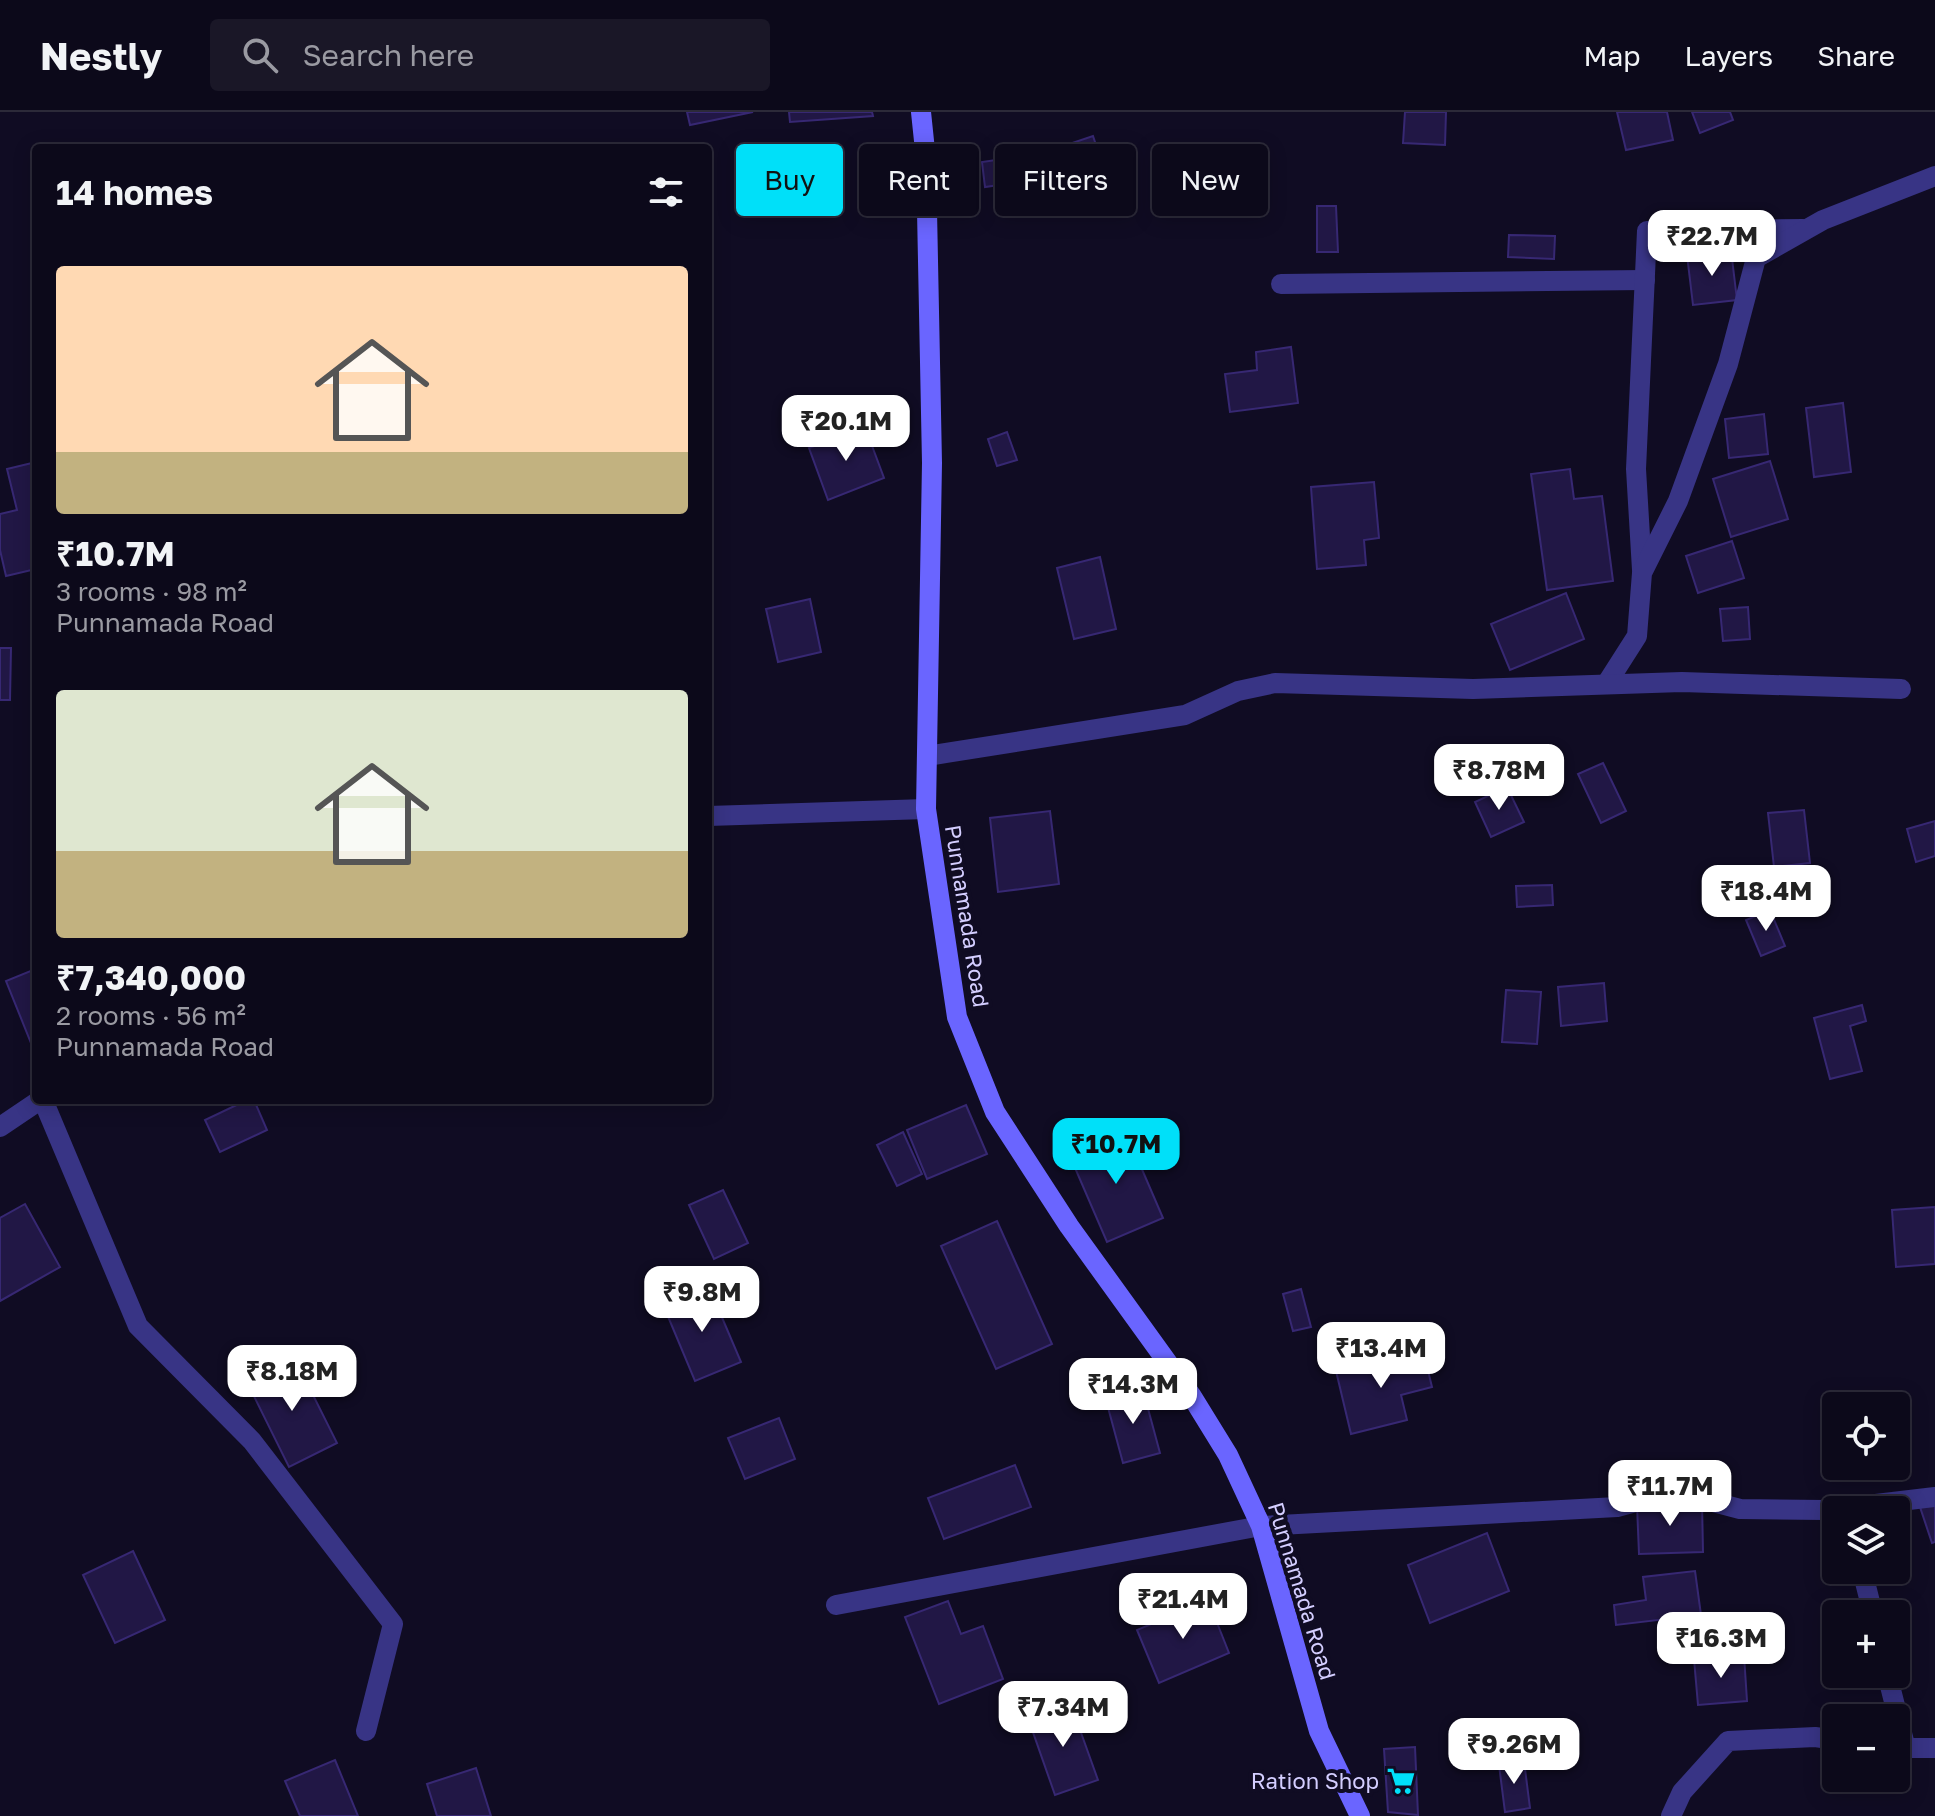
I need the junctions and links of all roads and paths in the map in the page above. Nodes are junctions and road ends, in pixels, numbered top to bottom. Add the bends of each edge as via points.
1 (921, 112) edge
2 (1935, 176) edge
3 (1807, 229) junction
4 (1645, 280) junction
5 (1281, 284) dead end
6 (1642, 573) junction
7 (1607, 683) junction
8 (1901, 689) dead end
9 (927, 756) junction
10 (926, 809) junction
11 (712, 816) edge
12 (35, 1104) edge
13 (43, 1104) edge
14 (0, 1127) edge
15 (1935, 1497) edge
16 (1910, 1500) edge
17 (1822, 1510) edge
18 (1261, 1526) junction
19 (836, 1605) dead end
20 (366, 1731) dead end
21 (1822, 1738) edge
22 (1935, 1748) edge
23 (1910, 1749) edge
24 (1360, 1816) edge
25 (1671, 1816) edge

1 - 9 main road, Punnamada Road via 932,463
2 - 3 street
3 - 4 street via 1647,231
3 - 6 street via 1756,258 1728,364 1678,501
4 - 5 street
4 - 6 street via 1636,469
6 - 7 street via 1637,636
7 - 8 street
7 - 9 street via 1473,689 1275,683 1238,691 1185,715
9 - 10 main road, Punnamada Road
10 - 11 street
10 - 18 main road, Punnamada Road via 957,1017 995,1112 1069,1226 1191,1395 1228,1455
12 - 14 street
13 - 20 street via 138,1326 252,1441 393,1624
15 - 16 street
17 - 18 street via 1740,1509 1702,1499
18 - 19 street
18 - 24 main road, Punnamada Road via 1319,1731
21 - 25 street via 1728,1741 1682,1792
22 - 23 street

